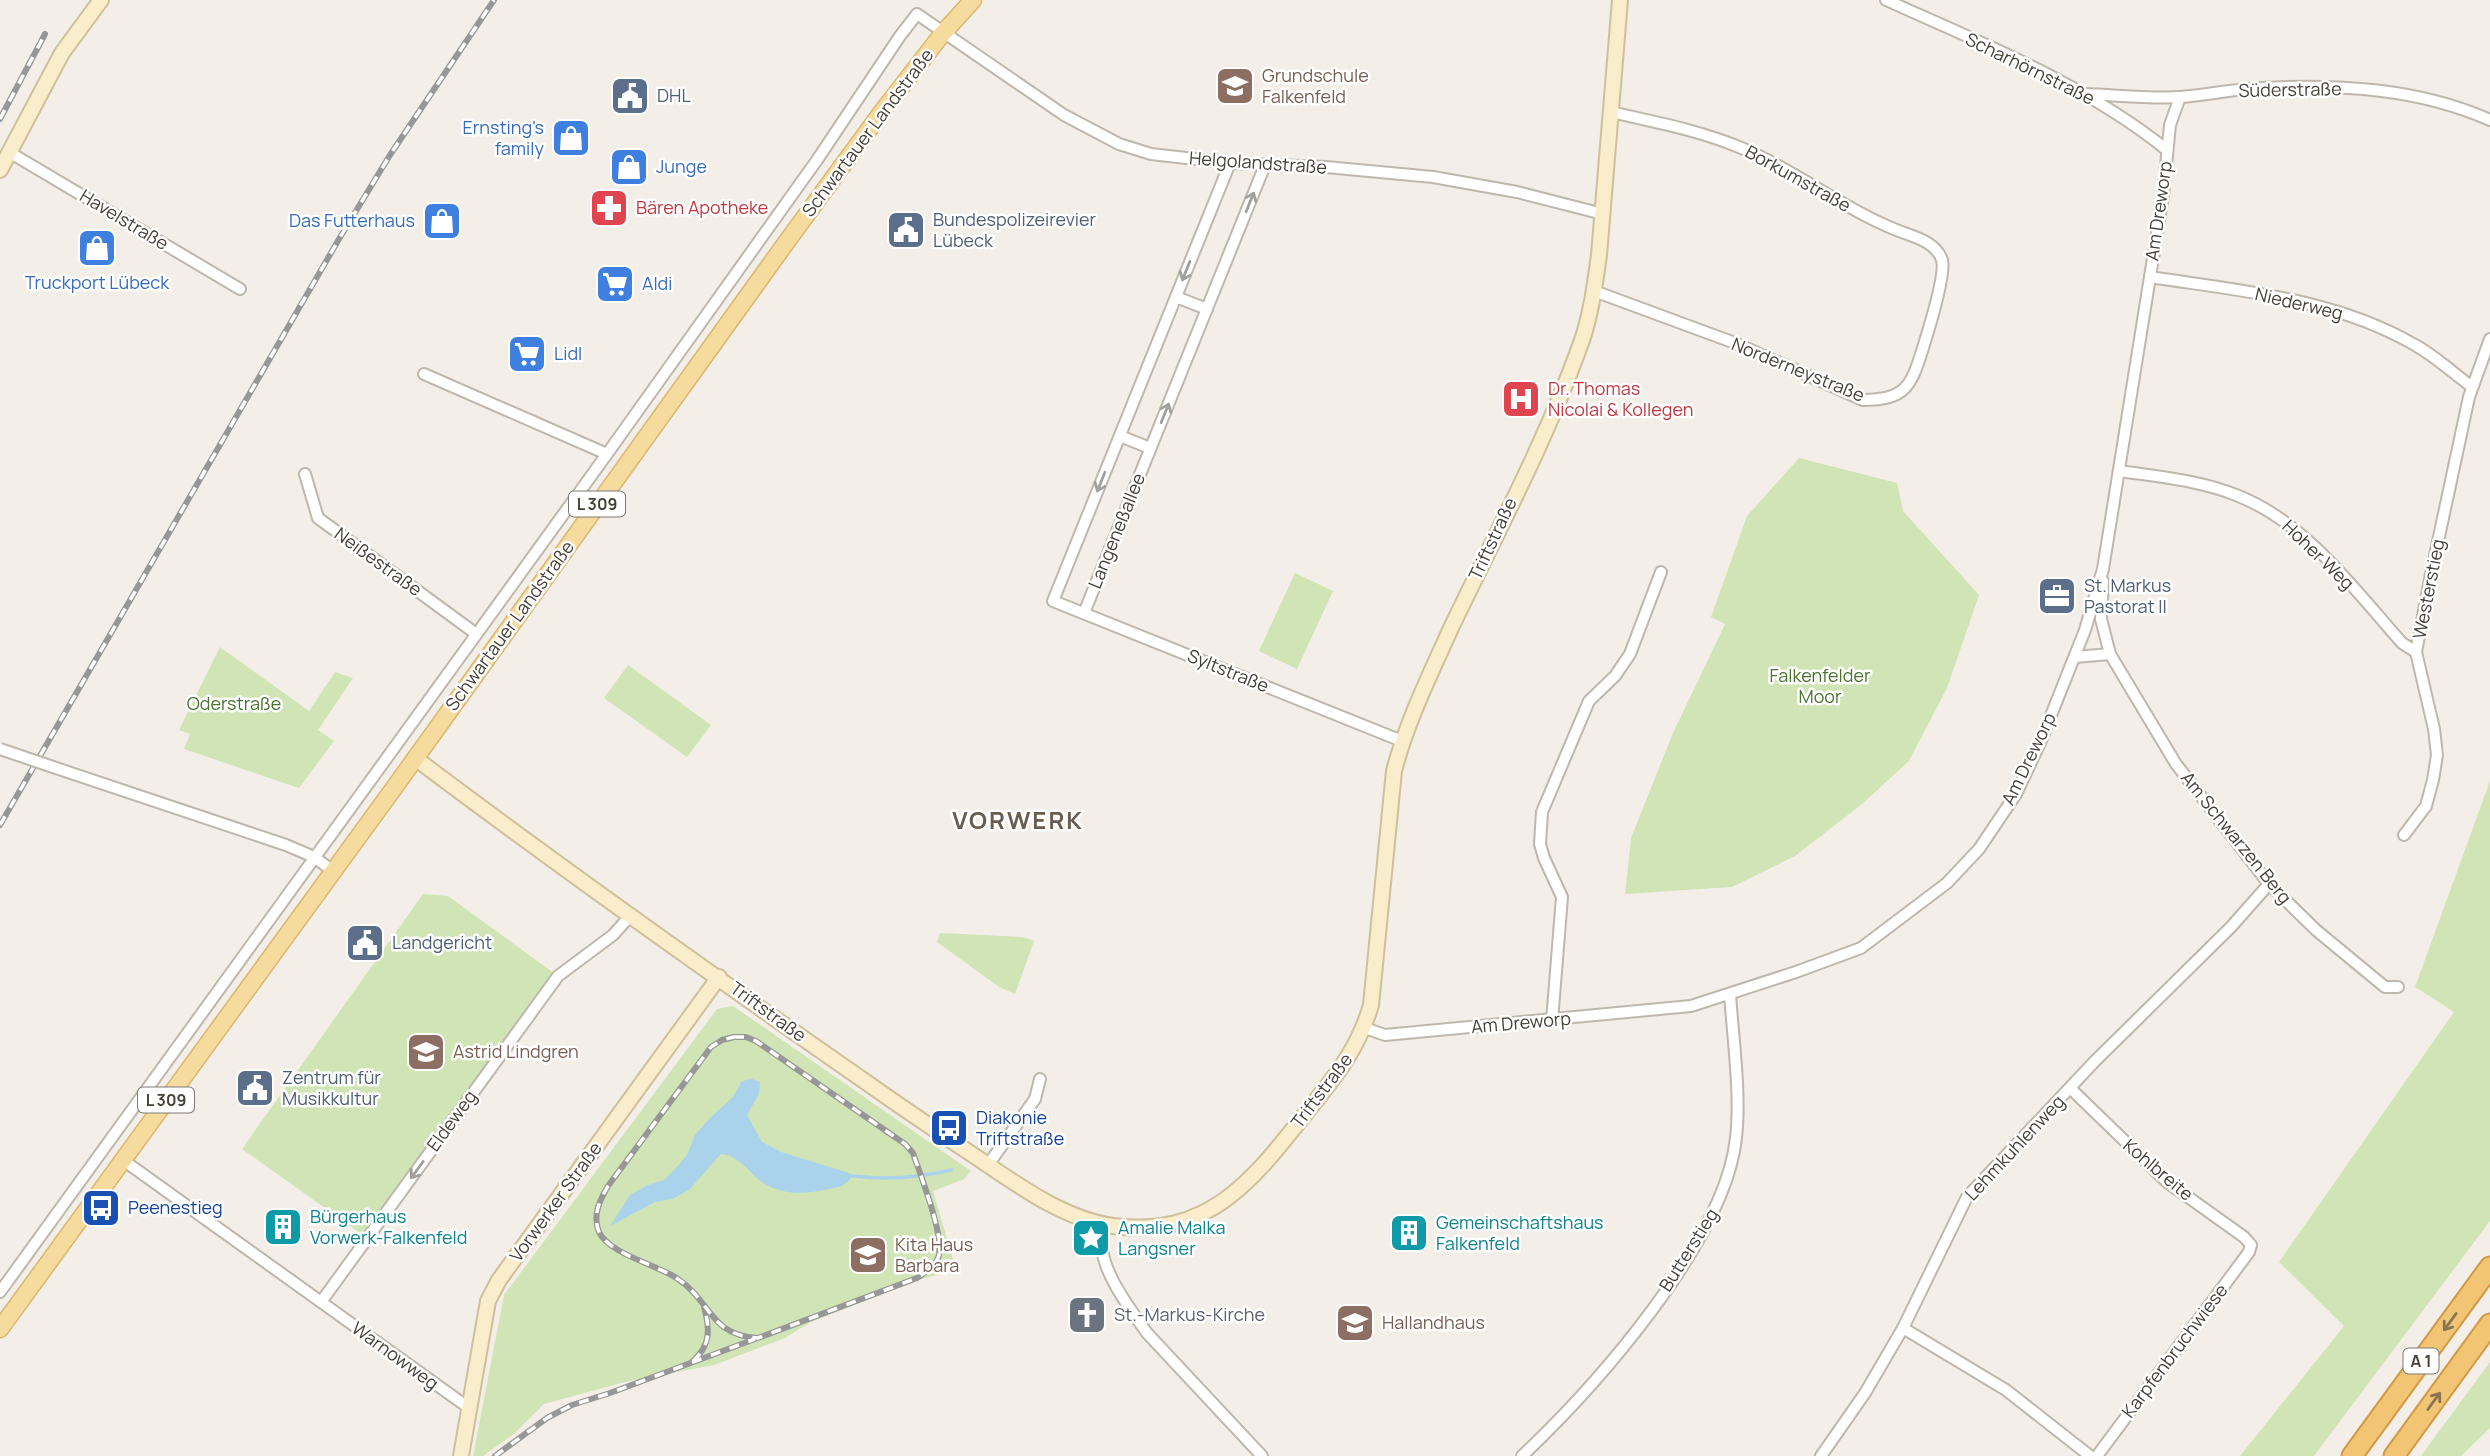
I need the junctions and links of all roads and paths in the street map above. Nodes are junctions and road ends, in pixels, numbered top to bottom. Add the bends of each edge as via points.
1 (101, 0) edge
2 (973, 0) edge
3 (1620, 0) edge
4 (1886, 0) edge
5 (943, 33) junction
6 (2085, 94) junction
7 (2180, 97) junction
8 (1611, 112) junction
9 (2490, 120) edge
10 (2167, 150) junction
11 (9, 152) junction
12 (1230, 163) junction
13 (1265, 165) junction
14 (0, 170) edge
15 (1603, 214) junction
16 (1937, 252) joint
17 (2150, 277) junction
18 (240, 289) dead end
19 (1594, 291) junction
20 (1176, 297) junction
21 (1207, 309) junction
22 (2490, 339) edge
23 (424, 374) dead end
24 (2471, 386) junction
25 (1119, 436) junction
26 (1150, 448) junction
27 (607, 454) junction
28 (2120, 471) junction
29 (305, 474) dead end
30 (2103, 569) junction
31 (1661, 572) dead end
32 (1053, 601) joint
33 (1084, 613) junction
34 (475, 634) junction
35 (2416, 652) junction
36 (2110, 654) junction
37 (2075, 657) junction
38 (1402, 741) junction
39 (0, 749) edge
40 (415, 758) junction
41 (2404, 835) dead end
42 (314, 857) junction
43 (333, 871) junction
44 (2269, 884) junction
45 (631, 915) junction
46 (719, 977) junction
47 (2398, 988) dead end
48 (1730, 994) junction
49 (1552, 1021) junction
50 (1365, 1028) junction
51 (1040, 1079) dead end
52 (2070, 1088) junction
53 (123, 1160) junction
54 (988, 1165) junction
55 (1104, 1224) junction
56 (2251, 1245) joint
57 (2490, 1267) edge
58 (0, 1292) edge
59 (319, 1301) junction
60 (2490, 1324) edge
61 (1903, 1328) junction
62 (0, 1329) edge
63 (469, 1408) junction
64 (461, 1456) edge
65 (1262, 1456) edge
66 (1522, 1456) edge
67 (1821, 1456) edge
68 (2090, 1456) edge
69 (2097, 1456) edge
70 (2352, 1456) edge
71 (2394, 1456) edge

1 - 11 street via 62,53
2 - 5 main road, L 309
3 - 8 street, Triftstraße
4 - 6 street, Scharhörnstraße
5 - 12 street, Helgolandstraße via 1064,115 1119,144 1151,154
5 - 27 street, Schwartauer Landstraße via 917,14
5 - 40 main road, Schwartauer Landstraße / L 309 via 779,251
6 - 7 street, Süderstraße
6 - 10 street, Scharhörnstraße
7 - 9 street, Süderstraße via 2330,86 2451,105
7 - 10 street, Am Dreworp
8 - 15 street, Triftstraße
8 - 16 street, Borkumstraße via 1739,147 1882,224 1926,241
10 - 17 street, Am Dreworp
11 - 14 street
11 - 18 street, Havelstraße
12 - 13 street, Helgolandstraße
12 -> 20 street, Langeneßallee
13 - 15 street, Helgolandstraße via 1433,177
21 -> 13 street, Langeneßallee
15 - 19 street, Triftstraße
16 - 19 street, Norderneystraße via 1942,271 1916,369 1910,384 1880,400 1863,400 1735,343
17 - 24 street, Niederweg via 2335,310 2416,345
17 - 28 street, Am Dreworp
19 - 38 street, Triftstraße via 1582,341 1548,422
20 - 21 street
20 - 25 street, Langeneßallee
26 -> 21 street, Langeneßallee
22 - 24 street, Westerstieg
23 - 27 street
24 - 35 street, Westerstieg
25 - 26 street
25 -> 32 street, Langeneßallee
26 - 33 street, Langeneßallee
27 - 34 street, Schwartauer Landstraße
28 - 30 street, Am Dreworp
28 - 35 street, Hoher Weg via 2197,483 2263,507 2294,527 2402,643
29 - 34 street, Neißestraße via 318,518
30 - 36 street, Am Schwarzen Berg via 2101,620
30 - 37 street, Am Dreworp
31 - 49 street via 1630,654 1589,701 1542,812 1540,844 1562,897
32 - 33 street, Syltstraße
33 - 38 street, Syltstraße
34 - 42 street, Schwartauer Landstraße
35 - 41 street, Westerstieg via 2437,755 2426,806
36 - 37 street
36 - 44 street, Am Schwarzen Berg via 2176,764
37 - 48 street, Am Dreworp via 2016,794 1979,849 1947,883 1861,948
38 - 50 street, Triftstraße via 1394,771
39 - 42 street, bridge
40 - 43 main road, Schwartauer Landstraße / L 309
40 - 45 street, Triftstraße
42 - 43 street
42 - 58 street, Schwartauer Landstraße
43 - 53 main road, Schwartauer Landstraße / L 309
44 - 47 street, Am Schwarzen Berg via 2316,930 2385,986
44 - 52 street, Lehmkuhlenweg
45 - 46 street, Triftstraße
45 -> 59 street, Eldeweg via 613,935 558,976
46 - 54 street, Triftstraße
46 - 63 street, Vorwerker Straße via 499,1280 488,1301
48 - 49 street, Am Dreworp via 1691,1006
48 - 66 street, Butterstieg via 1736,1137 1721,1197 1685,1261 1640,1325 1563,1418
49 - 50 street, Am Dreworp via 1385,1035
50 - 55 street, Triftstraße via 1348,1059 1252,1179 1194,1217 1163,1226
51 - 54 street via 1034,1099
52 - 56 street, Kohlbreite via 2167,1182
52 - 61 street, Lehmkuhlenweg via 1967,1197
53 - 59 street, Warnowweg
53 - 62 main road, Schwartauer Landstraße / L 309
54 - 55 street, Triftstraße via 1048,1203
55 - 65 street via 1103,1256 1133,1313
56 - 69 street, Karpfenbruchwiese
57 -> 70 highway, A 1
59 - 63 street, Warnowweg
71 -> 60 highway, A 1
61 - 67 street, Lehmkuhlenweg via 1866,1393
61 - 68 street via 2006,1390
63 - 64 street, Vorwerker Straße

